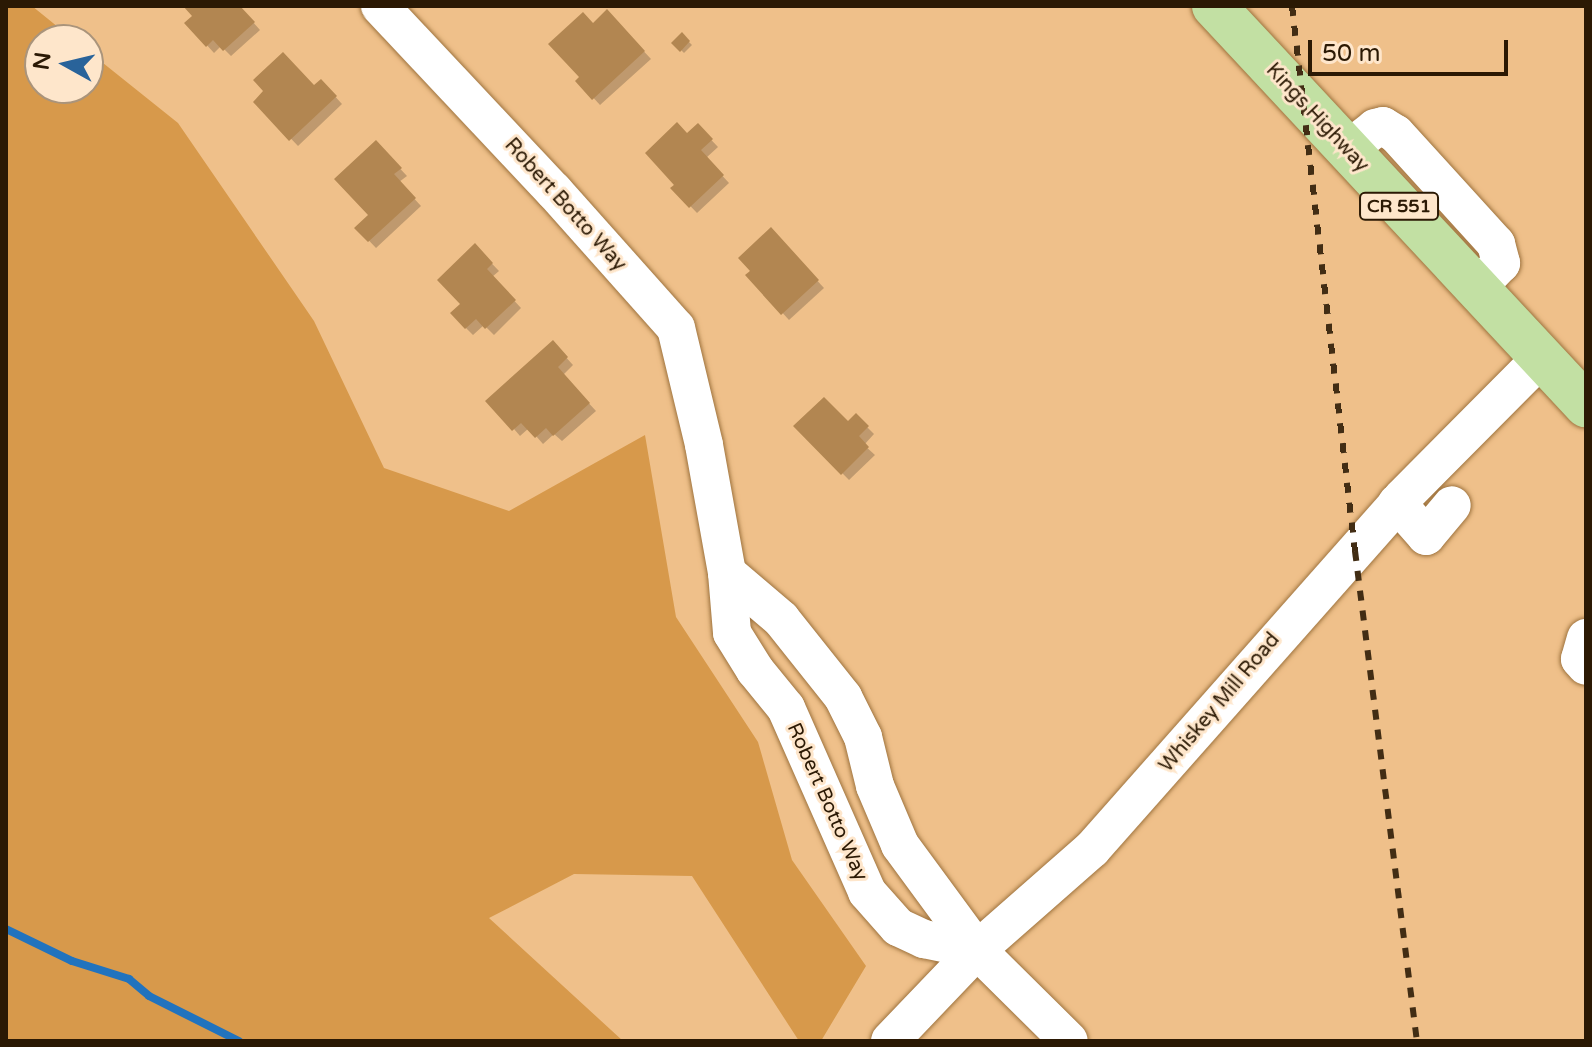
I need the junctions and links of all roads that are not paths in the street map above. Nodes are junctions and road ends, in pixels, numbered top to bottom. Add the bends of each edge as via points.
1 (380, 6) edge
2 (1214, 6) edge
3 (1346, 151) junction
4 (1448, 192) junction
5 (1414, 222) junction
6 (1477, 288) junction
7 (1542, 357) junction
8 (1586, 405) edge
9 (1397, 503) junction
10 (1452, 505) dead end
11 (727, 573) junction
12 (1586, 638) edge
13 (1586, 666) edge
14 (977, 950) junction
15 (890, 1041) edge
16 (1069, 1041) edge

1 - 11 street, Robert Botto Way via 676,328
2 - 3 main road, Kings Highway / CR 551
3 - 4 street via 1383,126
3 - 5 main road, Kings Highway / CR 551
4 - 5 street
4 - 6 street via 1501,254 1499,269
5 - 6 main road, Kings Highway / CR 551
6 - 7 main road, Kings Highway / CR 551
7 - 8 main road, Kings Highway / CR 551
7 - 9 street, Whiskey Mill Road
9 - 10 street via 1426,536
9 - 14 street, Whiskey Mill Road via 1092,849
11 - 14 street via 781,619 843,697 863,737 875,786 900,845
11 - 14 street, Robert Botto Way via 732,633 786,708 867,892 898,927 924,939
12 - 13 street via 1580,659
14 - 15 street, Whiskey Mill Road
14 - 16 street

